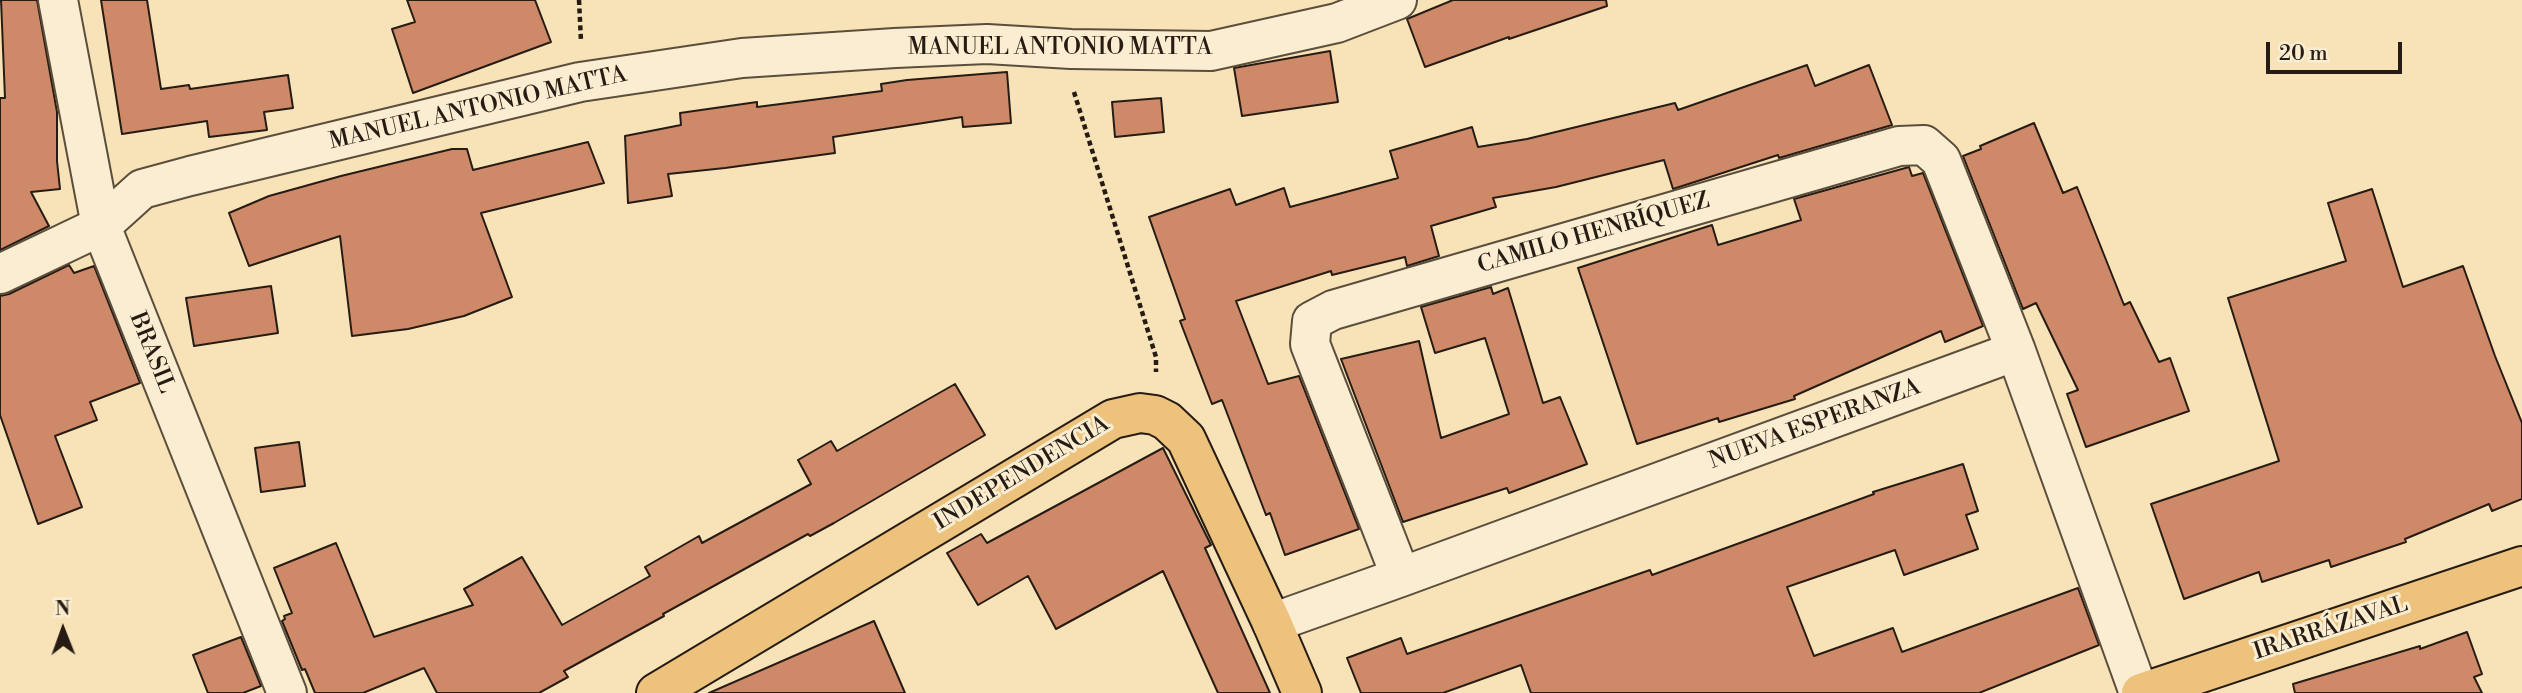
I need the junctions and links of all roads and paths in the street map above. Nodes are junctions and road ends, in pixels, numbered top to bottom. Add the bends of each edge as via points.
1 (58, 0) edge
2 (1397, 0) edge
3 (1071, 49) junction
4 (101, 226) junction
5 (0, 274) edge
6 (2016, 351) junction
7 (1155, 415) junction
8 (2522, 566) edge
9 (1401, 578) junction
10 (1272, 623) junction
11 (287, 693) edge
12 (656, 693) edge
13 (1302, 693) edge
14 (2140, 693) edge

1 - 4 street, BRASIL
2 - 3 street, MANUEL ANTONIO MATTA via 1338,23 1212,51
3 - 4 street, MANUEL ANTONIO MATTA via 987,44 743,58 580,82 142,189
3 - 7 path via 1070,79 1156,357
4 - 5 street, MANUEL ANTONIO MATTA
4 - 11 street, BRASIL
6 - 9 street, NUEVA ESPERANZA
6 - 9 street, CAMILO HENRÍQUEZ via 1941,160 1924,145 1899,146 1334,310 1312,321 1310,344
6 - 14 street
7 - 10 main road via 1186,439
7 - 12 main road, INDEPENDENCIA via 1113,419
8 - 14 main road, IRARRÁZAVAL
9 - 10 street, NUEVA ESPERANZA
10 - 13 main road

